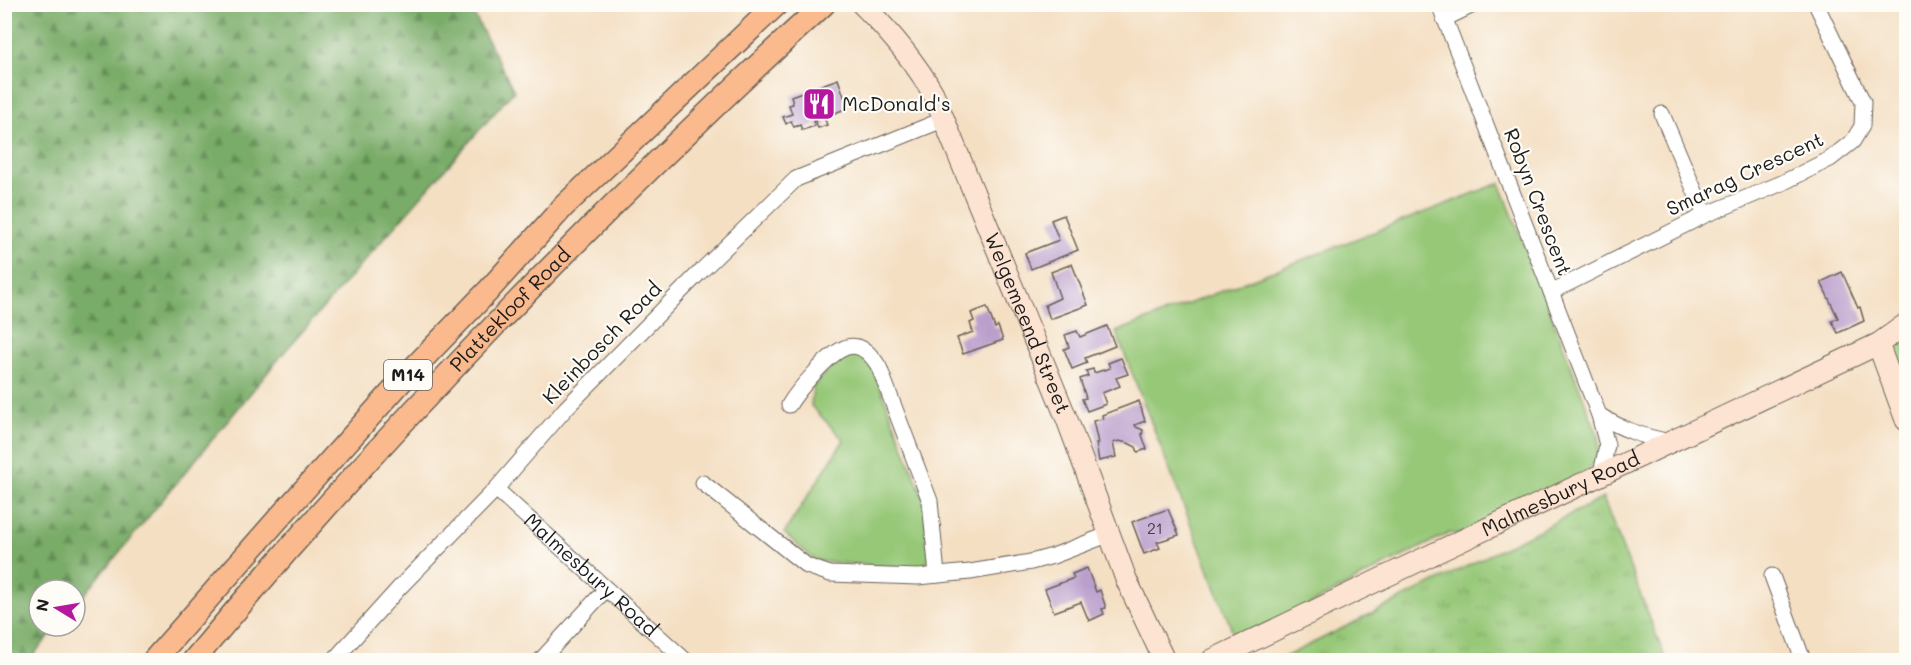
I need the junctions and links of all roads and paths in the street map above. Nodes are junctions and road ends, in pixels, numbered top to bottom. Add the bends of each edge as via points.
1 (777, 4) edge
2 (824, 4) edge
3 (862, 4) edge
4 (1475, 4) edge
5 (1816, 4) edge
6 (1441, 12) edge
7 (1662, 114) dead end
8 (945, 119) junction
9 (1705, 214) junction
10 (1551, 292) junction
11 (1906, 324) edge
12 (1878, 344) junction
13 (789, 405) dead end
14 (1599, 415) junction
15 (1906, 420) edge
16 (1670, 442) junction
17 (1601, 474) junction
18 (703, 483) dead end
19 (496, 489) junction
20 (1110, 534) junction
21 (937, 575) junction
22 (1772, 576) dead end
23 (606, 589) junction
24 (154, 660) edge
25 (194, 660) edge
26 (334, 660) edge
27 (540, 660) edge
28 (685, 660) edge
29 (1164, 660) edge
30 (1212, 660) edge
31 (1803, 660) edge

1 - 24 main road, Plattekloof Road / M14 via 564,206 408,374
2 - 25 main road, Plattekloof Road / M14 via 686,132 455,365
3 - 8 street, Welgemeend Street via 919,69
4 - 6 street
5 - 9 street, Smarag Crescent via 1861,94 1864,110 1859,133 1830,159
6 - 10 street, Robyn Crescent
7 - 9 street
8 - 19 street, Kleinbosch Road via 796,179 566,408
8 - 20 street, Welgemeend Street
9 - 10 street, Smarag Crescent
10 - 14 street, Robyn Crescent
11 - 12 street, Malmesbury Road
12 - 15 street
12 - 16 street, Malmesbury Road
13 - 21 street via 797,391 842,348 856,346 872,355 930,501
14 - 16 street via 1638,435
14 - 17 street, Robyn Crescent via 1607,445
16 - 17 street, Malmesbury Road
17 - 30 street, Malmesbury Road
18 - 21 street via 819,572
19 - 23 street, Malmesbury Road
19 - 26 street, Kleinbosch Road
20 - 21 street via 1031,562
20 - 29 street, Welgemeend Street via 1126,579
22 - 31 street
23 - 27 street
23 - 28 street, Malmesbury Road

